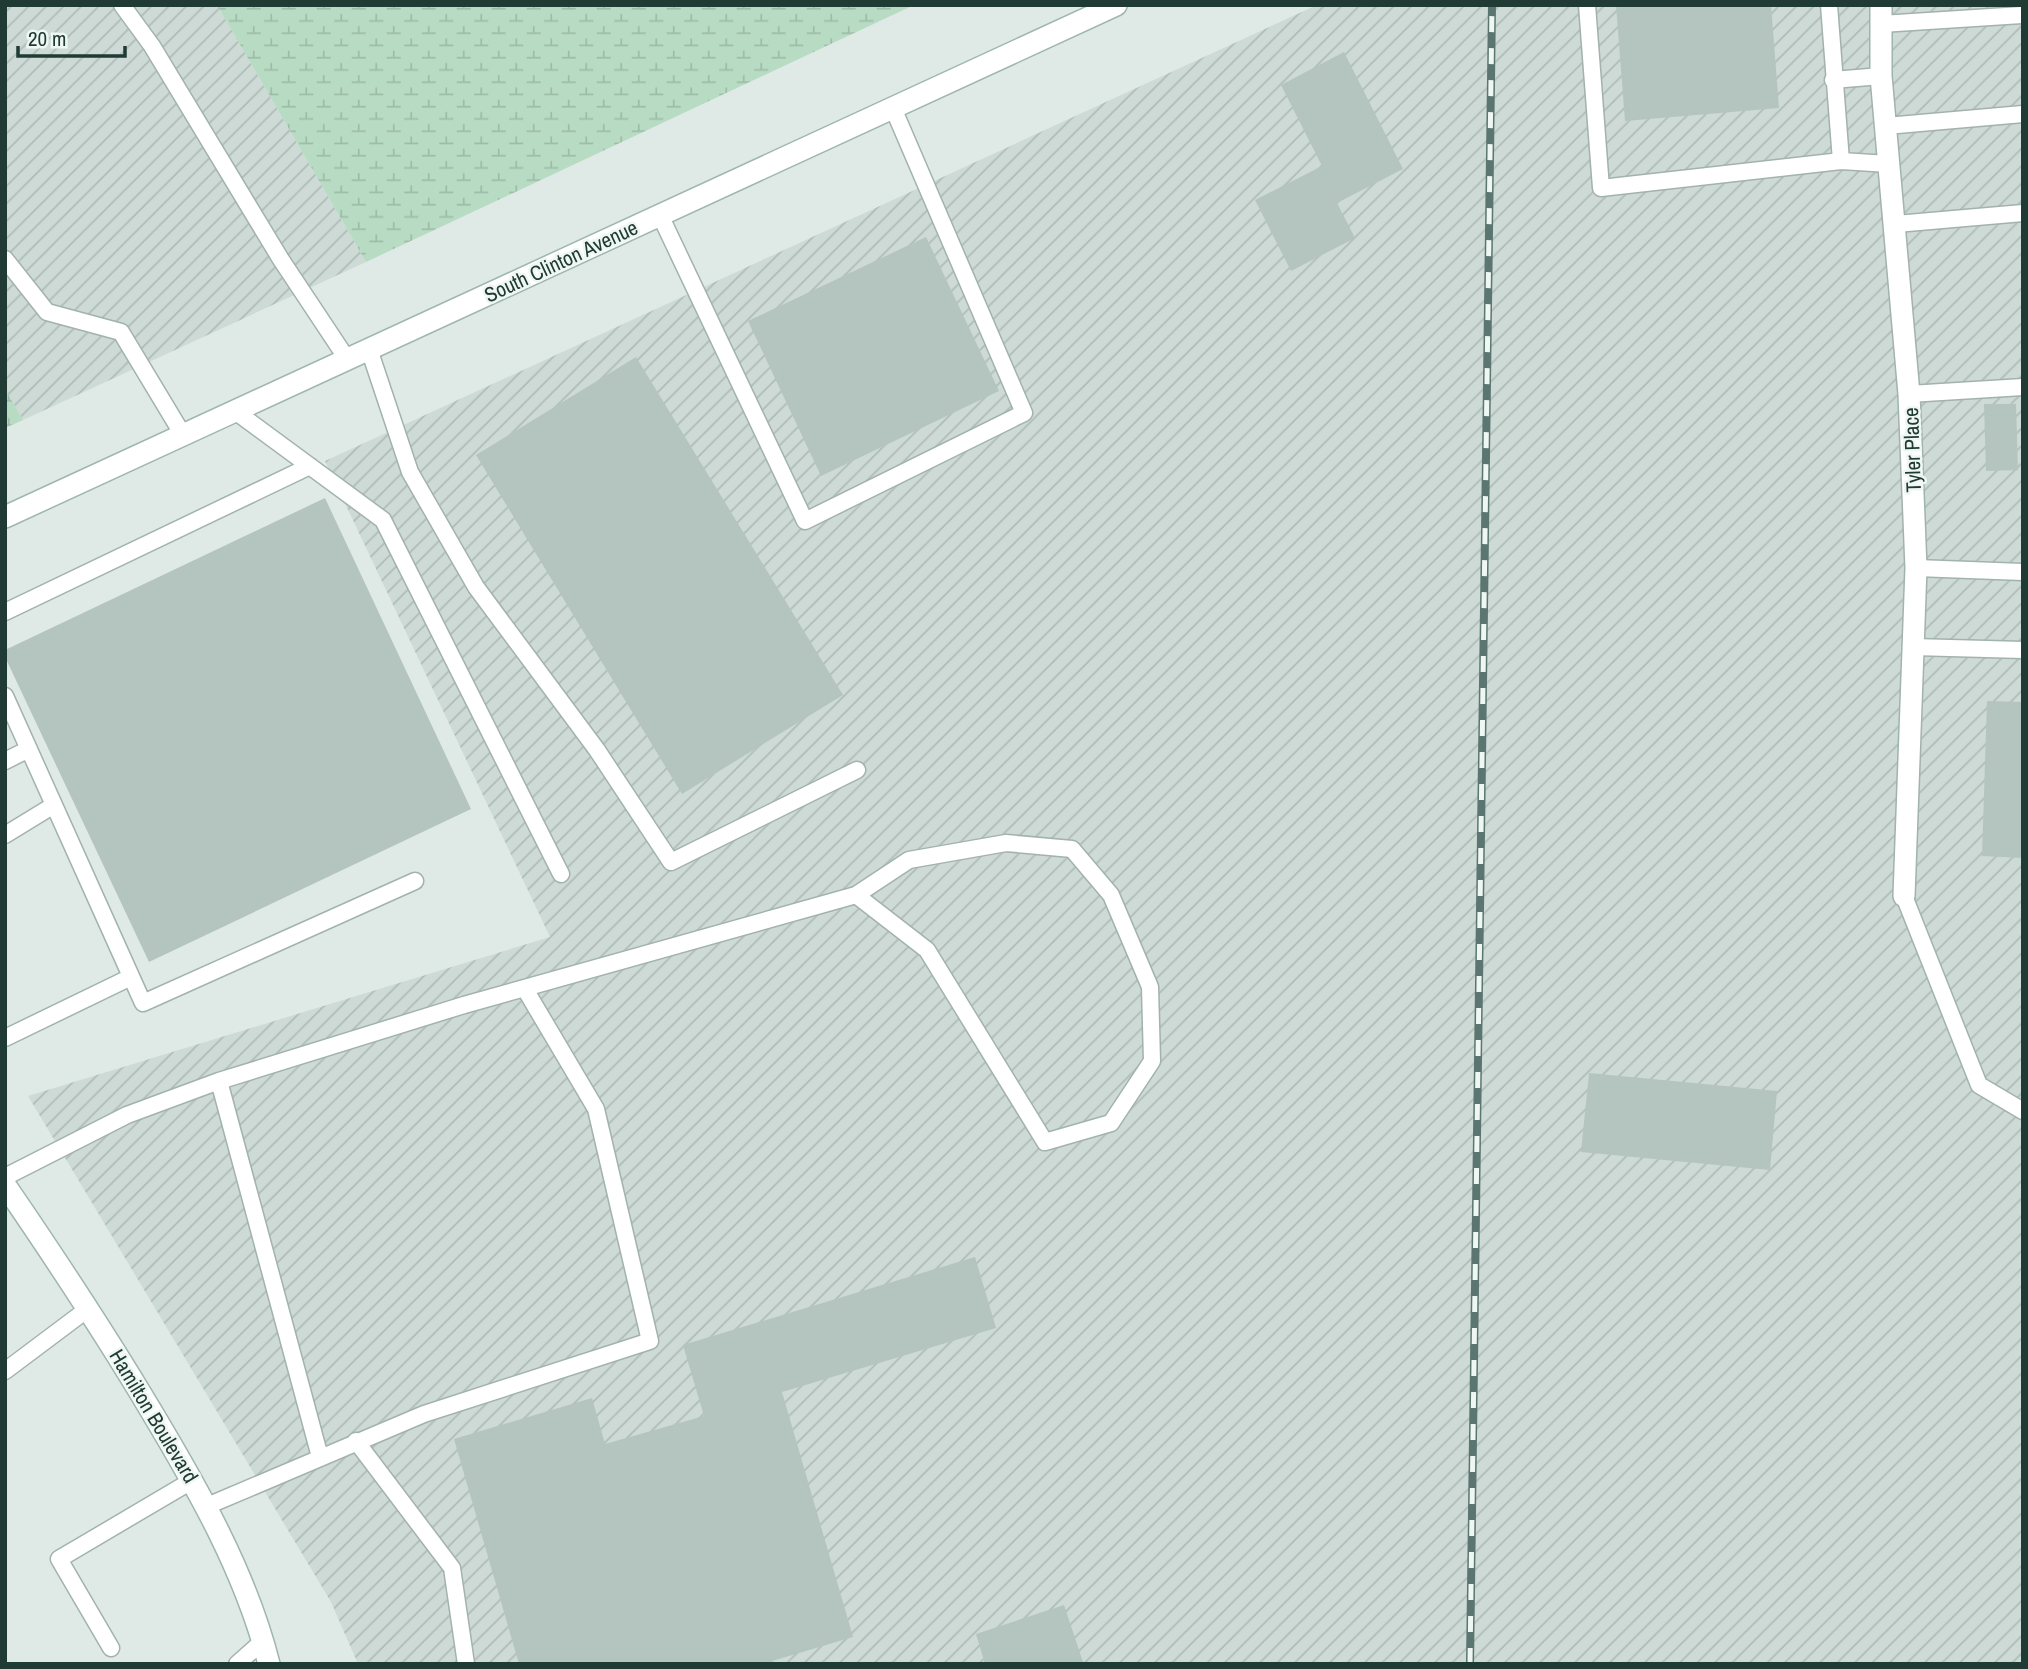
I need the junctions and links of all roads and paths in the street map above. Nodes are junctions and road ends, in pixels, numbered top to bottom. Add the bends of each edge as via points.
1 (122, 5) edge
2 (1116, 5) edge
3 (1587, 5) edge
4 (1829, 5) edge
5 (1881, 15) edge
6 (2022, 15) edge
7 (1881, 76) junction
8 (1833, 80) junction
9 (893, 108) junction
10 (2023, 114) edge
11 (1886, 126) junction
12 (1841, 161) junction
13 (1889, 164) junction
14 (2023, 213) edge
15 (660, 215) junction
16 (1896, 224) junction
17 (5, 259) edge
18 (369, 349) junction
19 (347, 359) junction
20 (2023, 387) edge
21 (1909, 394) junction
22 (235, 411) junction
23 (183, 435) junction
24 (310, 466) junction
25 (5, 517) edge
26 (1916, 568) junction
27 (2023, 572) edge
28 (5, 612) edge
29 (1913, 647) junction
30 (2023, 650) edge
31 (5, 696) edge
32 (29, 749) junction
33 (5, 761) edge
34 (857, 770) dead end
35 (54, 805) junction
36 (5, 835) edge
37 (561, 874) dead end
38 (415, 881) dead end
39 (856, 895) junction
40 (1904, 896) joint
41 (131, 977) junction
42 (525, 989) junction
43 (5, 1038) edge
44 (219, 1081) junction
45 (2023, 1111) edge
46 (5, 1177) edge
47 (5, 1185) edge
48 (89, 1308) junction
49 (5, 1371) edge
50 (356, 1441) junction
51 (320, 1457) junction
52 (193, 1480) junction
53 (206, 1506) junction
54 (263, 1641) junction
55 (111, 1648) dead end
56 (237, 1664) edge
57 (269, 1664) edge
58 (466, 1664) edge

1 - 19 lane
2 - 9 street, South Clinton Avenue
3 - 12 lane via 1601,188
4 - 8 lane
5 - 6 lane
5 - 7 street, Tyler Place
7 - 8 lane
7 - 11 street, Tyler Place
8 - 12 lane
9 - 15 street, South Clinton Avenue
9 - 15 lane via 1024,413 805,520
10 - 11 lane
11 - 13 street, Tyler Place
12 - 13 lane
13 - 16 street, Tyler Place
14 - 16 lane
15 - 18 street, South Clinton Avenue
16 - 21 street, Tyler Place
17 - 23 lane via 47,312 121,332
18 - 19 street, South Clinton Avenue
18 - 34 lane via 410,472 476,587 597,750 671,862
19 - 22 street, South Clinton Avenue
20 - 21 lane
21 - 26 street, Tyler Place
22 - 23 street, South Clinton Avenue
22 - 24 lane
23 - 25 street, South Clinton Avenue
24 - 28 lane
24 - 37 lane via 383,520
26 - 27 lane
26 - 29 street, Tyler Place
29 - 30 lane
29 - 40 street, Tyler Place
31 - 32 lane
32 - 33 lane
32 - 35 lane
35 - 36 lane
35 - 41 lane
38 - 41 lane via 143,1003
39 - 39 lane via 909,860 1006,843 1072,849 1111,895 1150,987 1152,1061 1111,1123 1045,1142 927,950
39 - 42 lane
40 - 45 lane via 1979,1085
41 - 43 lane
42 - 44 lane
42 - 50 lane via 596,1109 650,1341 424,1414
44 - 46 lane via 127,1115
44 - 51 lane
47 - 48 street, Hamilton Boulevard
48 - 49 lane
48 - 52 street, Hamilton Boulevard
50 - 51 lane
50 - 58 lane via 452,1568
51 - 53 lane
52 - 53 street, Hamilton Boulevard
52 - 55 lane via 59,1559
53 - 54 street, Hamilton Boulevard
54 - 56 lane
54 - 57 street, Hamilton Boulevard

